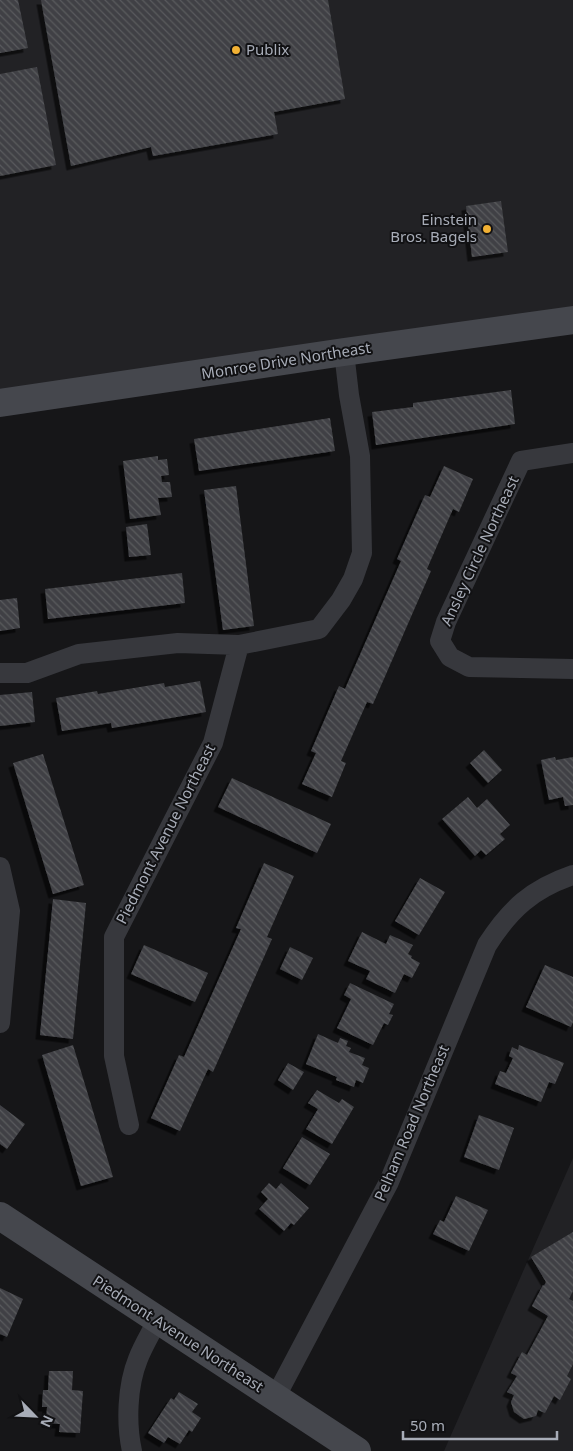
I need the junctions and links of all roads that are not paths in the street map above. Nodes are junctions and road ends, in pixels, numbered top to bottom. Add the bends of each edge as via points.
1 (573, 320) edge
2 (344, 352) junction
3 (0, 403) edge
4 (573, 453) edge
5 (239, 645) junction
6 (573, 669) edge
7 (0, 673) edge
8 (0, 867) edge
9 (573, 875) edge
10 (0, 1023) edge
11 (129, 1126) dead end
12 (0, 1216) edge
13 (157, 1321) junction
14 (276, 1398) junction
15 (132, 1451) edge
16 (357, 1451) edge

1 - 2 main road, Monroe Drive Northeast
2 - 3 main road, Monroe Drive Northeast
2 - 5 street via 360,456 362,553 353,579 319,629
4 - 6 street, Ansley Circle Northeast via 521,460 440,641 450,657 469,667
5 - 7 street via 178,643 79,654 27,673
5 - 11 street, Piedmont Avenue Northeast via 213,743 114,937 114,1056
8 - 10 street via 10,911
9 - 14 street, Pelham Road Northeast via 555,881 521,902 501,922 487,945 389,1182
12 - 13 main road, Piedmont Avenue Northeast
13 - 14 main road, Piedmont Avenue Northeast
13 - 15 street via 138,1360 129,1401 128,1436
14 - 16 main road, Piedmont Avenue Northeast

